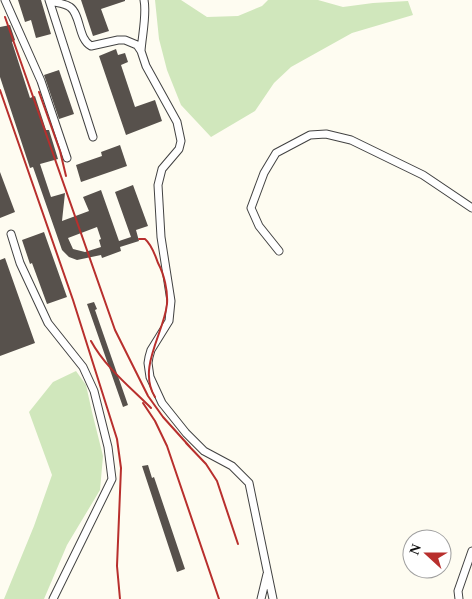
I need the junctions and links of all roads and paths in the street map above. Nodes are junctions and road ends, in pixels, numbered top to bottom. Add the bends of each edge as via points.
1 (4, 0) edge
2 (144, 0) edge
3 (49, 1) edge
4 (141, 51) junction
5 (93, 137) dead end
6 (67, 158) dead end
7 (472, 208) edge
8 (11, 234) dead end
9 (279, 251) dead end
10 (472, 551) edge
11 (267, 566) junction
12 (53, 599) edge
13 (261, 599) edge
14 (274, 599) edge
15 (459, 599) edge

1 - 6 lane via 41,81
2 - 4 lane
3 - 4 lane via 73,10 85,42 91,46 125,40 137,45
3 - 5 lane
4 - 11 lane via 177,122 181,141 179,149 162,169 158,185 171,310 169,321 151,350 148,369 158,397 186,433 204,451 232,466 249,483
7 - 9 lane via 423,175 351,140 326,134 310,136 276,153 264,173 251,208
8 - 12 lane via 20,263 48,323 83,368 94,391 112,479
10 - 15 lane via 458,591
11 - 13 lane
11 - 14 lane

